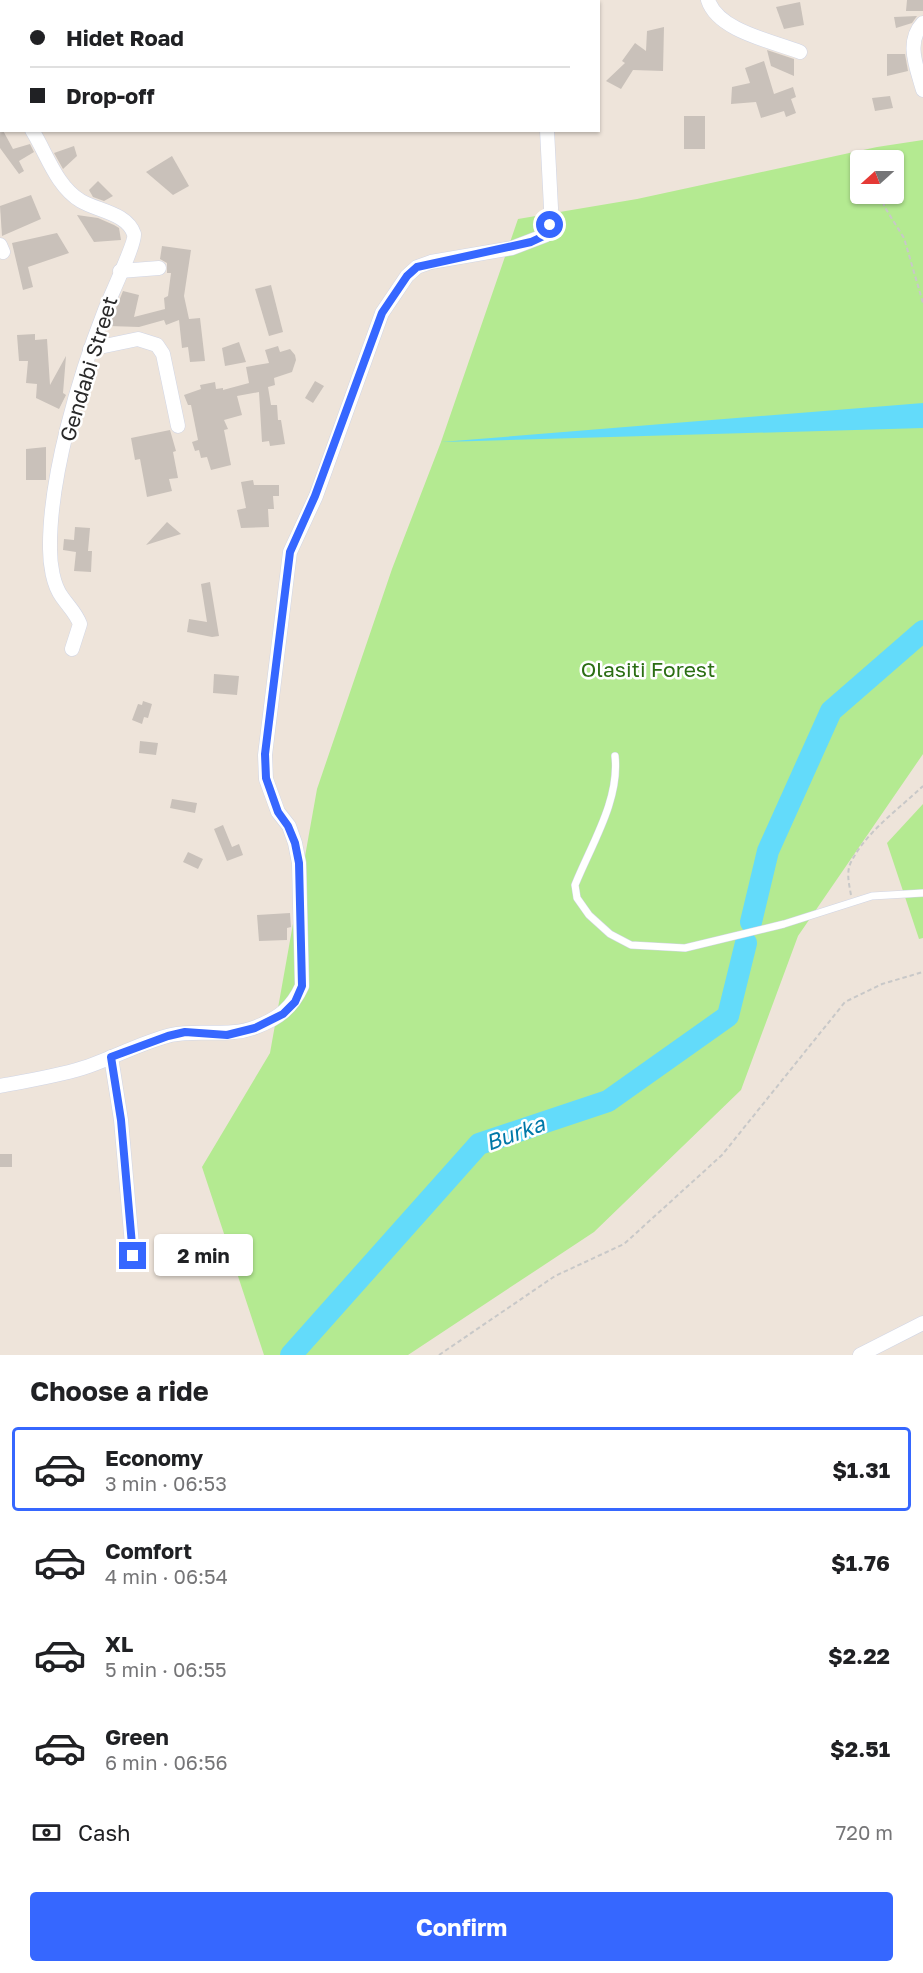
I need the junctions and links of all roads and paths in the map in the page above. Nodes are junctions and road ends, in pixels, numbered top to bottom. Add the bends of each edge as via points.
1 (708, 0) edge
2 (923, 23) edge
3 (800, 52) dead end
4 (923, 90) edge
5 (33, 132) edge
6 (547, 132) edge
7 (884, 204) edge
8 (159, 268) dead end
9 (120, 271) junction
10 (923, 303) edge
11 (90, 349) junction
12 (178, 426) dead end
13 (72, 649) dead end
14 (615, 756) dead end
15 (923, 786) edge
16 (923, 893) edge
17 (853, 904) junction
18 (923, 972) edge
19 (111, 1057) junction
20 (0, 1086) edge
21 (133, 1256) dead end
22 (923, 1323) edge
23 (439, 1355) edge
24 (860, 1355) edge

1 - 3 street via 727,23
2 - 4 street via 913,37
5 - 9 street, Gendabi Street via 68,190 82,201 121,218 131,228 133,244
6 - 19 street via 548,231 512,248 431,262 407,276 382,313 370,341 315,496 290,552 265,754 266,778 295,843 299,863 302,986 295,1002 283,1014 255,1028 227,1035 185,1032
7 - 10 path via 904,238
8 - 9 street
9 - 11 street, Gendabi Street
11 - 12 street via 138,339 157,345 163,354
11 - 13 street, Gendabi Street via 64,449 51,521 55,581 80,624
14 - 17 lane via 617,771 609,803 575,885 577,898 610,934 631,945 685,948
15 - 17 path via 866,841 850,863 848,879
16 - 17 lane via 872,896
18 - 23 path via 882,984 845,1002 722,1155 624,1245 555,1275
19 - 20 street via 54,1076
19 - 21 street via 121,1120
22 - 24 street

